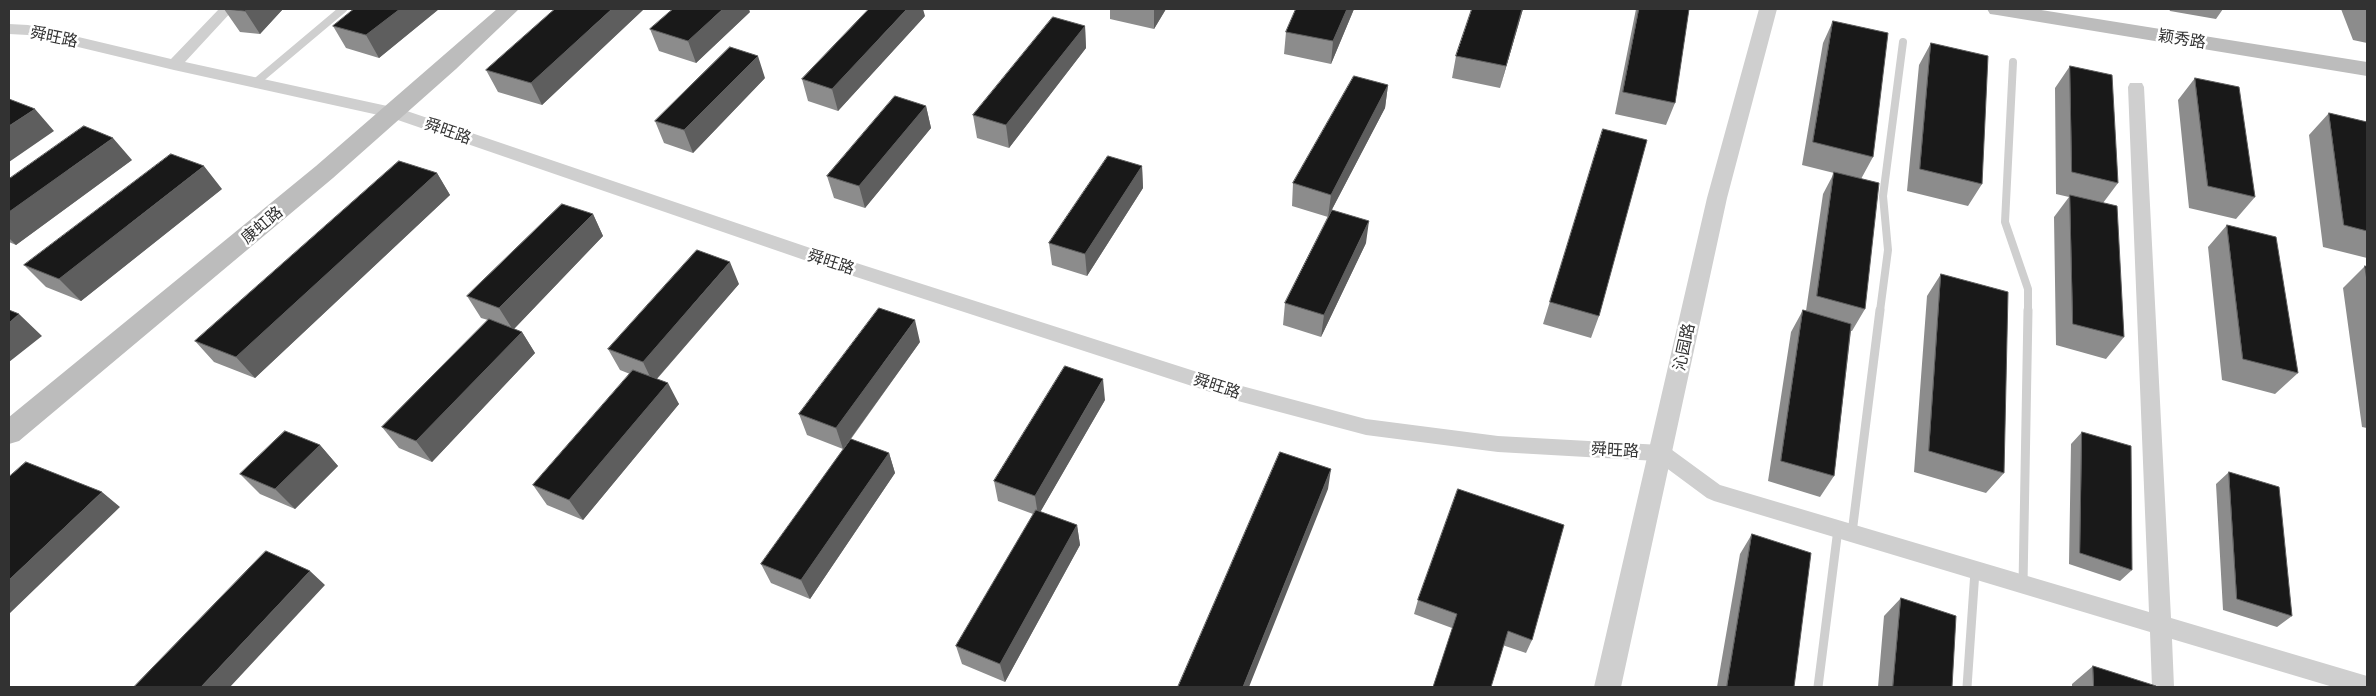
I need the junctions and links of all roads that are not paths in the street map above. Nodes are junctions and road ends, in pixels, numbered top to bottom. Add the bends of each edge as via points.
1 (227, 9) edge
2 (343, 9) edge
3 (509, 9) edge
4 (1768, 9) edge
5 (1996, 9) edge
6 (9, 29) edge
7 (1903, 42) dead end
8 (2013, 62) dead end
9 (174, 65) junction
10 (2367, 69) edge
11 (255, 82) junction
12 (2136, 87) dead end
13 (395, 113) junction
14 (9, 433) edge
15 (1661, 453) junction
16 (1845, 531) junction
17 (1976, 571) junction
18 (2023, 584) junction
19 (2160, 625) junction
20 (1607, 687) edge
21 (1818, 687) edge
22 (1967, 687) edge
23 (2163, 687) edge
24 (2367, 687) edge

1 - 9 street
2 - 11 lane
3 - 13 main road, 康虹路
4 - 15 street, 沁园路 via 1717,198
5 - 10 main road, 颖秀路
6 - 9 street, 舜旺路 via 28,30
7 - 16 lane via 1883,196 1888,250
8 - 18 lane via 2005,222 2028,289
9 - 11 street, 舜旺路
11 - 13 street, 舜旺路
12 - 19 street
13 - 14 main road, 康虹路 via 191,286
13 - 15 street, 舜旺路 via 816,257 1238,394 1366,427 1498,444
15 - 16 street via 1714,492
15 - 20 street, 沁园路
16 - 17 street
16 - 21 lane
17 - 18 street
17 - 22 lane
18 - 19 street
19 - 23 street
19 - 24 street

